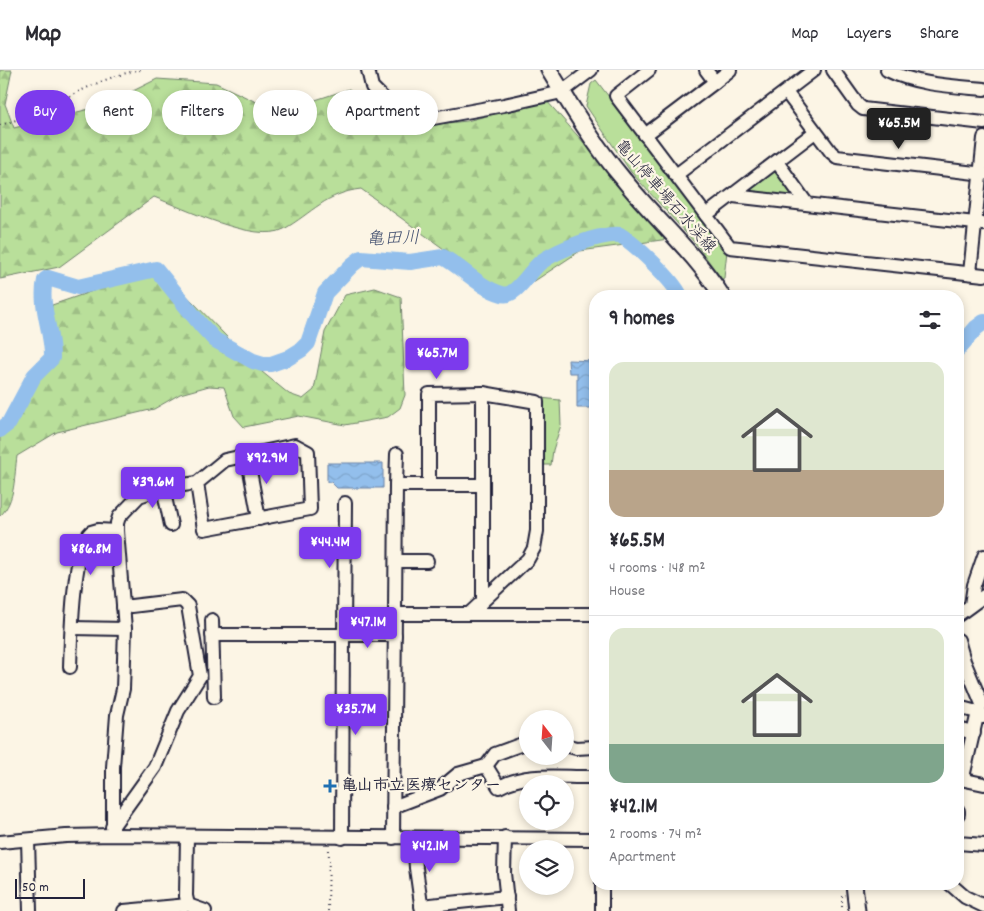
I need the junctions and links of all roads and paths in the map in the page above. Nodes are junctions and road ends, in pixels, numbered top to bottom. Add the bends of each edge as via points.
1 (140, 70) edge
2 (368, 70) edge
3 (549, 70) edge
4 (591, 70) edge
5 (649, 70) edge
6 (706, 70) edge
7 (730, 70) edge
8 (814, 70) edge
9 (832, 70) edge
10 (887, 70) edge
11 (715, 82) junction
12 (984, 89) edge
13 (562, 92) junction
14 (786, 92) junction
15 (984, 123) edge
16 (0, 124) edge
17 (815, 132) junction
18 (645, 135) junction
19 (984, 138) edge
20 (777, 162) junction
21 (982, 173) edge
22 (676, 175) junction
23 (733, 196) junction
24 (807, 204) junction
25 (706, 215) junction
26 (979, 224) edge
27 (970, 273) junction
28 (984, 275) edge
29 (718, 290) edge
30 (483, 393) junction
31 (397, 454) dead end
32 (247, 455) junction
33 (197, 483) junction
34 (396, 485) junction
35 (429, 485) junction
36 (483, 485) junction
37 (164, 488) junction
38 (345, 503) dead end
39 (260, 519) junction
40 (170, 525) dead end
41 (117, 531) junction
42 (984, 556) edge
43 (396, 561) junction
44 (427, 561) dead end
45 (984, 596) edge
46 (483, 600) junction
47 (971, 605) junction
48 (123, 607) junction
49 (964, 610) edge
50 (470, 613) junction
51 (396, 614) junction
52 (589, 614) edge
53 (212, 620) dead end
54 (72, 628) junction
55 (125, 628) junction
56 (343, 634) junction
57 (212, 635) junction
58 (395, 636) junction
59 (964, 665) edge
60 (70, 667) dead end
61 (214, 697) dead end
62 (964, 708) edge
63 (982, 710) edge
64 (964, 730) edge
65 (974, 733) junction
66 (519, 745) edge
67 (574, 747) edge
68 (589, 747) edge
69 (964, 749) edge
70 (486, 766) junction
71 (589, 777) edge
72 (964, 779) edge
73 (984, 784) edge
74 (393, 807) junction
75 (112, 831) junction
76 (187, 836) junction
77 (504, 837) junction
78 (342, 838) junction
79 (392, 838) junction
80 (414, 838) junction
81 (589, 838) edge
82 (28, 840) junction
83 (0, 842) edge
84 (964, 843) edge
85 (984, 844) edge
86 (328, 848) dead end
87 (602, 890) edge
88 (847, 890) edge
89 (849, 890) edge
90 (957, 890) edge
91 (506, 897) junction
92 (188, 905) junction
93 (984, 906) edge
94 (422, 909) edge
95 (30, 911) edge
96 (124, 911) edge
97 (205, 911) edge
98 (328, 911) edge
99 (508, 911) edge
100 (602, 911) edge
101 (842, 911) edge
102 (857, 911) edge

1 - 16 path via 106,80
2 - 13 street via 372,87 392,107 420,118 441,118
3 - 13 main road, 亀山停車場石水渓線
4 - 13 street
5 - 18 street via 616,96
6 - 11 street
7 - 11 street
8 - 14 street
9 - 15 street via 864,109
10 - 12 street via 922,83
11 - 18 street
13 - 29 main road, 亀山停車場石水渓線 via 624,181 702,267
14 - 17 street
14 - 22 street
17 - 20 street
17 - 21 street via 837,157
18 - 22 street
19 - 21 street
20 - 23 street
20 - 24 street
21 - 26 street
22 - 25 street
23 - 24 street
23 - 25 street
24 - 26 street
25 - 27 street via 730,246
26 - 27 street
27 - 28 street
30 - 35 street via 429,394
30 - 36 street
30 - 46 street via 537,402 537,531 534,548 528,558
31 - 34 street
32 - 33 street via 225,460
32 - 39 street
32 - 39 street via 295,445 308,452 310,509
33 - 37 street
33 - 39 street via 204,529
34 - 35 street
34 - 43 street
35 - 36 street
36 - 46 street
37 - 40 street
37 - 41 street via 139,496 120,517
38 - 56 street
41 - 48 street
41 - 54 street via 95,530 84,541 72,604
42 - 47 street
43 - 44 street
43 - 51 street
45 - 47 street
46 - 50 street
47 - 49 street
48 - 55 street
48 - 75 street via 182,600 188,606 200,676 178,711 155,767
50 - 51 street
50 - 52 street
51 - 58 street
53 - 57 street
54 - 55 street
54 - 60 street
55 - 75 street via 122,689 116,715
56 - 57 street
56 - 58 street
56 - 78 street
57 - 61 street
58 - 74 street
59 - 63 street
62 - 63 street
63 - 65 street
64 - 65 street
65 - 69 street
66 - 70 street via 496,754
67 - 68 street
70 - 71 street via 498,787 512,780 542,775
70 - 74 street via 458,774 440,789
72 - 73 street
74 - 79 street
75 - 76 street
75 - 82 street
76 - 78 street
76 - 92 street
77 - 80 street
77 - 81 street
77 - 91 street
78 - 79 street
79 - 80 street
80 - 94 street
82 - 83 street
82 - 95 street
84 - 85 street
86 - 98 path
87 - 100 street
88 - 101 path
89 - 102 main road
90 - 93 street
91 - 94 street
91 - 99 street
92 - 96 street
92 - 97 street

